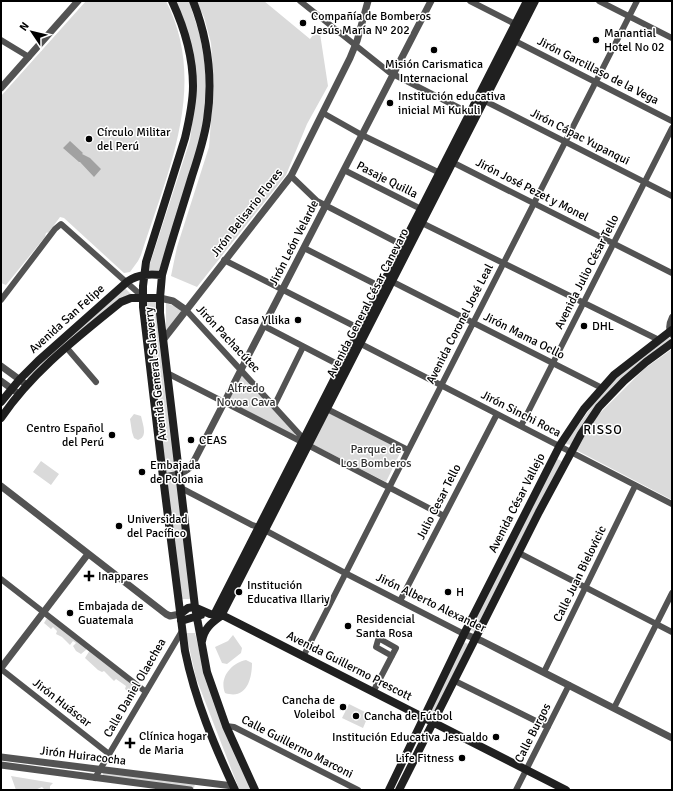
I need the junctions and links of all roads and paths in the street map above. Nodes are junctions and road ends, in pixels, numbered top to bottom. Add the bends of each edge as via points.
1 (78, 1) edge
2 (172, 1) edge
3 (193, 1) edge
4 (300, 1) edge
5 (368, 1) edge
6 (431, 1) edge
7 (470, 1) edge
8 (527, 1) edge
9 (535, 1) edge
10 (598, 1) edge
11 (637, 1) edge
12 (629, 16) junction
13 (515, 24) junction
14 (672, 38) edge
15 (1, 40) edge
16 (515, 41) junction
17 (356, 46) junction
18 (29, 57) junction
19 (393, 74) junction
20 (596, 82) junction
21 (1, 88) edge
22 (481, 99) junction
23 (323, 113) junction
24 (473, 115) junction
25 (672, 121) edge
26 (672, 128) edge
27 (362, 135) junction
28 (565, 142) junction
29 (450, 161) junction
30 (344, 170) junction
31 (443, 174) junction
32 (291, 176) junction
33 (645, 182) junction
34 (672, 196) edge
35 (534, 203) junction
36 (326, 206) junction
37 (421, 209) junction
38 (422, 223) junction
39 (613, 244) junction
40 (402, 245) junction
41 (304, 248) junction
42 (224, 260) junction
43 (503, 263) junction
44 (672, 273) edge
45 (144, 275) junction
46 (162, 275) junction
47 (392, 282) junction
48 (126, 283) junction
49 (381, 287) junction
50 (282, 290) junction
51 (4, 291) edge
52 (143, 297) junction
53 (160, 298) junction
54 (1, 300) edge
55 (583, 303) junction
56 (186, 310) junction
57 (672, 317) edge
58 (473, 323) junction
59 (264, 326) junction
60 (360, 329) junction
61 (671, 332) edge
62 (163, 340) junction
63 (659, 340) junction
64 (672, 343) edge
65 (361, 344) junction
66 (66, 347) junction
67 (303, 347) junction
68 (553, 363) junction
69 (1, 366) edge
70 (341, 366) junction
71 (242, 370) junction
72 (167, 373) junction
73 (20, 380) junction
74 (1, 381) edge
75 (96, 382) dead end
76 (27, 385) junction
77 (441, 386) junction
78 (602, 388) junction
79 (12, 389) junction
80 (19, 394) junction
81 (1, 402) edge
82 (224, 402) junction
83 (274, 406) junction
84 (327, 409) junction
85 (497, 414) junction
86 (1, 418) edge
87 (521, 426) junction
88 (306, 443) junction
89 (560, 445) junction
90 (408, 450) junction
91 (570, 452) junction
92 (179, 474) junction
93 (163, 477) junction
94 (1, 486) edge
95 (636, 486) junction
96 (181, 488) junction
97 (389, 488) junction
98 (672, 504) edge
99 (444, 516) junction
100 (262, 528) junction
101 (519, 553) junction
102 (88, 554) junction
103 (346, 573) junction
104 (1, 578) edge
105 (585, 587) junction
106 (672, 593) edge
107 (400, 601) junction
108 (195, 607) junction
109 (44, 612) junction
110 (205, 612) junction
111 (217, 615) junction
112 (180, 618) junction
113 (197, 618) junction
114 (656, 624) junction
115 (182, 631) junction
116 (672, 632) edge
117 (464, 634) junction
118 (476, 638) junction
119 (201, 642) junction
120 (392, 656) junction
121 (303, 657) junction
122 (1, 668) edge
123 (544, 672) junction
124 (455, 681) junction
125 (569, 685) junction
126 (146, 692) junction
127 (374, 692) junction
128 (614, 708) junction
129 (423, 718) junction
130 (433, 723) junction
131 (226, 726) junction
132 (548, 727) junction
133 (672, 738) edge
134 (109, 754) junction
135 (1, 757) edge
136 (27, 760) junction
137 (1, 765) edge
138 (27, 769) junction
139 (101, 769) junction
140 (526, 770) junction
141 (95, 778) junction
142 (199, 786) edge
143 (234, 788) edge
144 (353, 789) edge
145 (190, 790) edge
146 (255, 790) edge
147 (389, 790) edge
148 (399, 790) edge
149 (516, 790) edge
150 (566, 790) edge

1 - 18 street
2 - 45 main road, Avenida General Salaverry via 182,27 190,62 193,78 192,97 185,138
3 - 46 main road, Avenida General Salaverry via 207,52 207,120 203,141
4 - 17 street
5 - 17 street, Jirón Belisario Flores
6 - 19 street, Jirón León Velarde
7 - 13 street
8 - 13 main road, Avenida General César Canevaro
9 - 16 main road, Avenida General César Canevaro
10 - 12 street
11 - 12 street, Avenida Coronel José Leal
12 - 14 street
12 - 20 street, Avenida Coronel José Leal
13 - 22 main road, Avenida General César Canevaro
15 - 18 street
16 - 20 street, Jirón Garcillaso de la Vega
16 - 22 main road, Avenida General César Canevaro
17 - 19 street
17 - 23 street, Jirón Belisario Flores
18 - 21 street
19 - 24 street
19 - 27 street, Jirón León Velarde
20 - 25 street, Jirón Garcillaso de la Vega
20 - 28 street, Avenida Coronel José Leal
22 - 24 main road, Avenida General César Canevaro
22 - 28 street, Jirón Cápac Yupanqui
23 - 27 street
23 - 32 street, Jirón Belisario Flores
24 - 29 main road, Avenida General César Canevaro
26 - 33 street, Avenida Julio César Tello
27 - 30 street, Jirón León Velarde
27 - 31 street
28 - 33 street, Jirón Cápac Yupanqui
28 - 35 street, Avenida Coronel José Leal
29 - 31 main road, Avenida General César Canevaro
29 - 35 street, Jirón José Pezet y Monel
30 - 36 street, Jirón León Velarde
30 - 37 street, Pasaje Quilla
31 - 37 main road, Avenida General César Canevaro
31 - 38 main road, Avenida General César Canevaro
32 - 36 street via 317,201
32 - 42 street, Jirón Belisario Flores
33 - 34 street, Jirón Cápac Yupanqui
33 - 39 street, Avenida Julio César Tello
35 - 39 street, Jirón José Pezet y Monel
35 - 43 street, Avenida Coronel José Leal
36 - 40 street
36 - 41 street, Jirón León Velarde
37 - 40 main road, Avenida General César Canevaro
38 - 43 street
38 - 47 main road, Avenida General César Canevaro
39 - 44 street, Jirón José Pezet y Monel
39 - 55 street, Avenida Julio César Tello
40 - 49 main road, Avenida General César Canevaro
41 - 49 street
41 - 50 street, Jirón León Velarde
42 - 50 street
42 - 56 street, Jirón Belisario Flores
43 - 55 street
43 - 58 street, Avenida Coronel José Leal
45 - 46 main road, Avenida San Felipe
45 - 48 main road, Avenida San Felipe
45 - 52 main road, Avenida General Salaverry
46 - 53 main road, Avenida General Salaverry
47 - 58 street, Jirón Mama Ocllo
47 - 65 main road, Avenida General César Canevaro
48 - 51 street via 61,224 57,225
48 - 52 street
48 - 73 main road, Avenida San Felipe via 52,348
49 - 60 main road, Avenida General César Canevaro
50 - 59 street, Jirón León Velarde
50 - 60 street
51 - 54 street
52 - 53 main road, Avenida San Felipe
52 - 66 main road, Avenida San Felipe via 123,300
52 - 93 main road, Avenida General Salaverry
53 - 56 street, Jirón Pachacútec via 173,301
53 - 62 main road, Avenida General Salaverry
55 - 63 street
55 - 68 street, Avenida Julio César Tello
56 - 62 street, Jirón Belisario Flores
56 - 71 street, Jirón Pachacútec
57 - 61 street via 669,322
58 - 68 street, Jirón Mama Ocllo
58 - 77 street, Avenida Coronel José Leal
59 - 67 street
59 - 71 street, Jirón León Velarde
60 - 70 main road, Avenida General César Canevaro
61 - 63 main road, Avenida César Vallejo
62 - 72 main road, Avenida General Salaverry
63 - 78 main road, Avenida César Vallejo via 614,375
64 - 91 main road, Avenida César Vallejo via 634,372 611,394
65 - 77 street, Jirón Sinchi Roca
65 - 84 main road, Avenida General César Canevaro
66 - 75 street
66 - 76 main road, Avenida San Felipe
67 - 70 street
67 - 83 street
68 - 78 street, Jirón Mama Ocllo
68 - 87 street, Avenida Julio César Tello
69 - 73 street
70 - 88 main road, Avenida General César Canevaro
71 - 82 street, Jirón León Velarde
71 - 83 street, Jirón Pachacútec
72 - 82 street
72 - 92 main road, Avenida General Salaverry
73 - 76 street
73 - 79 main road, Avenida San Felipe
74 - 79 street
76 - 80 main road, Avenida San Felipe
77 - 85 street, Jirón Sinchi Roca
77 - 90 street, Avenida Coronel José Leal
78 - 89 main road, Avenida César Vallejo via 584,409
79 - 80 street
79 - 81 main road, Avenida San Felipe
80 - 86 main road, Avenida San Felipe
82 - 88 street
82 - 92 street, Jirón León Velarde via 190,469
83 - 88 street, Jirón Pachacútec
84 - 88 main road, Avenida General César Canevaro
84 - 90 street
85 - 87 street, Jirón Sinchi Roca
85 - 99 street, Julio Cesar Tello
87 - 89 street, Jirón Sinchi Roca
88 - 97 street
88 - 100 main road, Avenida General César Canevaro
89 - 91 street, Jirón Sinchi Roca
89 - 117 main road, Avenida César Vallejo
90 - 97 street, Avenida Coronel José Leal
91 - 95 street, Jirón Sinchi Roca
91 - 101 main road, Avenida César Vallejo
92 - 93 street, Jirón León Velarde
92 - 96 main road, Avenida General Salaverry
93 - 112 main road, Avenida General Salaverry
94 - 102 street
95 - 98 street, Jirón Sinchi Roca
95 - 105 street, Calle Juan Bielovicic
96 - 100 street, Jirón Alberto Alexander
96 - 108 main road, Avenida General Salaverry
97 - 99 street
97 - 103 street, Avenida Coronel José Leal
99 - 107 street, Julio Cesar Tello
100 - 103 street, Jirón Alberto Alexander
100 - 111 main road, Avenida General César Canevaro
101 - 105 street
101 - 118 main road, Avenida César Vallejo
102 - 109 street
102 - 112 street via 166,614
103 - 107 street, Jirón Alberto Alexander
103 - 121 street, Avenida Coronel José Leal
104 - 109 street
105 - 114 street
105 - 123 street, Calle Juan Bielovicic
106 - 114 street
107 - 117 street, Jirón Alberto Alexander
108 - 110 main road, Avenida Guillermo Prescott
108 - 112 main road via 188,608
108 - 113 main road, Avenida General Salaverry
109 - 122 street
109 - 126 street
110 - 111 main road, Avenida Guillermo Prescott
110 - 113 main road
111 - 119 main road via 204,633
111 - 121 main road, Avenida Guillermo Prescott
112 - 113 main road
112 - 115 main road, Avenida General Salaverry
113 - 119 main road, Avenida General Salaverry
114 - 116 street
114 - 128 street
115 - 126 street, Calle Daniel Olaechea
115 - 143 main road, Avenida General Salaverry via 195,694
117 - 118 street, Jirón Alberto Alexander
117 - 129 main road, Avenida César Vallejo
118 - 123 street, Jirón Alberto Alexander
118 - 124 main road, Avenida César Vallejo
119 - 131 main road, Avenida General Salaverry via 209,681
120 - 120 street via 396,648 378,640 376,647
120 - 127 street
121 - 127 main road, Avenida Guillermo Prescott
122 - 134 street, Jirón Huáscar
123 - 125 street, Jirón Alberto Alexander
124 - 130 main road, Avenida César Vallejo
124 - 132 street
125 - 128 street, Jirón Alberto Alexander
125 - 132 street, Calle Burgos
126 - 134 street, Calle Daniel Olaechea
127 - 129 main road, Avenida Guillermo Prescott
128 - 133 street, Jirón Alberto Alexander
129 - 130 main road, Avenida Guillermo Prescott
129 - 147 main road, Avenida César Vallejo
130 - 140 main road, Avenida Guillermo Prescott
130 - 148 main road, Avenida César Vallejo
131 - 144 street, Calle Guillermo Marconi
131 - 146 main road, Avenida General Salaverry
132 - 140 street, Calle Burgos
134 - 139 street, Calle Daniel Olaechea
135 - 136 street, Jirón Huiracocha
136 - 138 street
136 - 139 street, Jirón Huiracocha
137 - 138 street, Jirón Huiracocha
138 - 141 street, Jirón Huiracocha
139 - 141 street, Calle Daniel Olaechea
139 - 142 street, Jirón Huiracocha
140 - 149 street, Calle Burgos
140 - 150 main road, Avenida Guillermo Prescott
141 - 145 street, Jirón Huiracocha
142 - 143 street, Jirón Huiracocha

